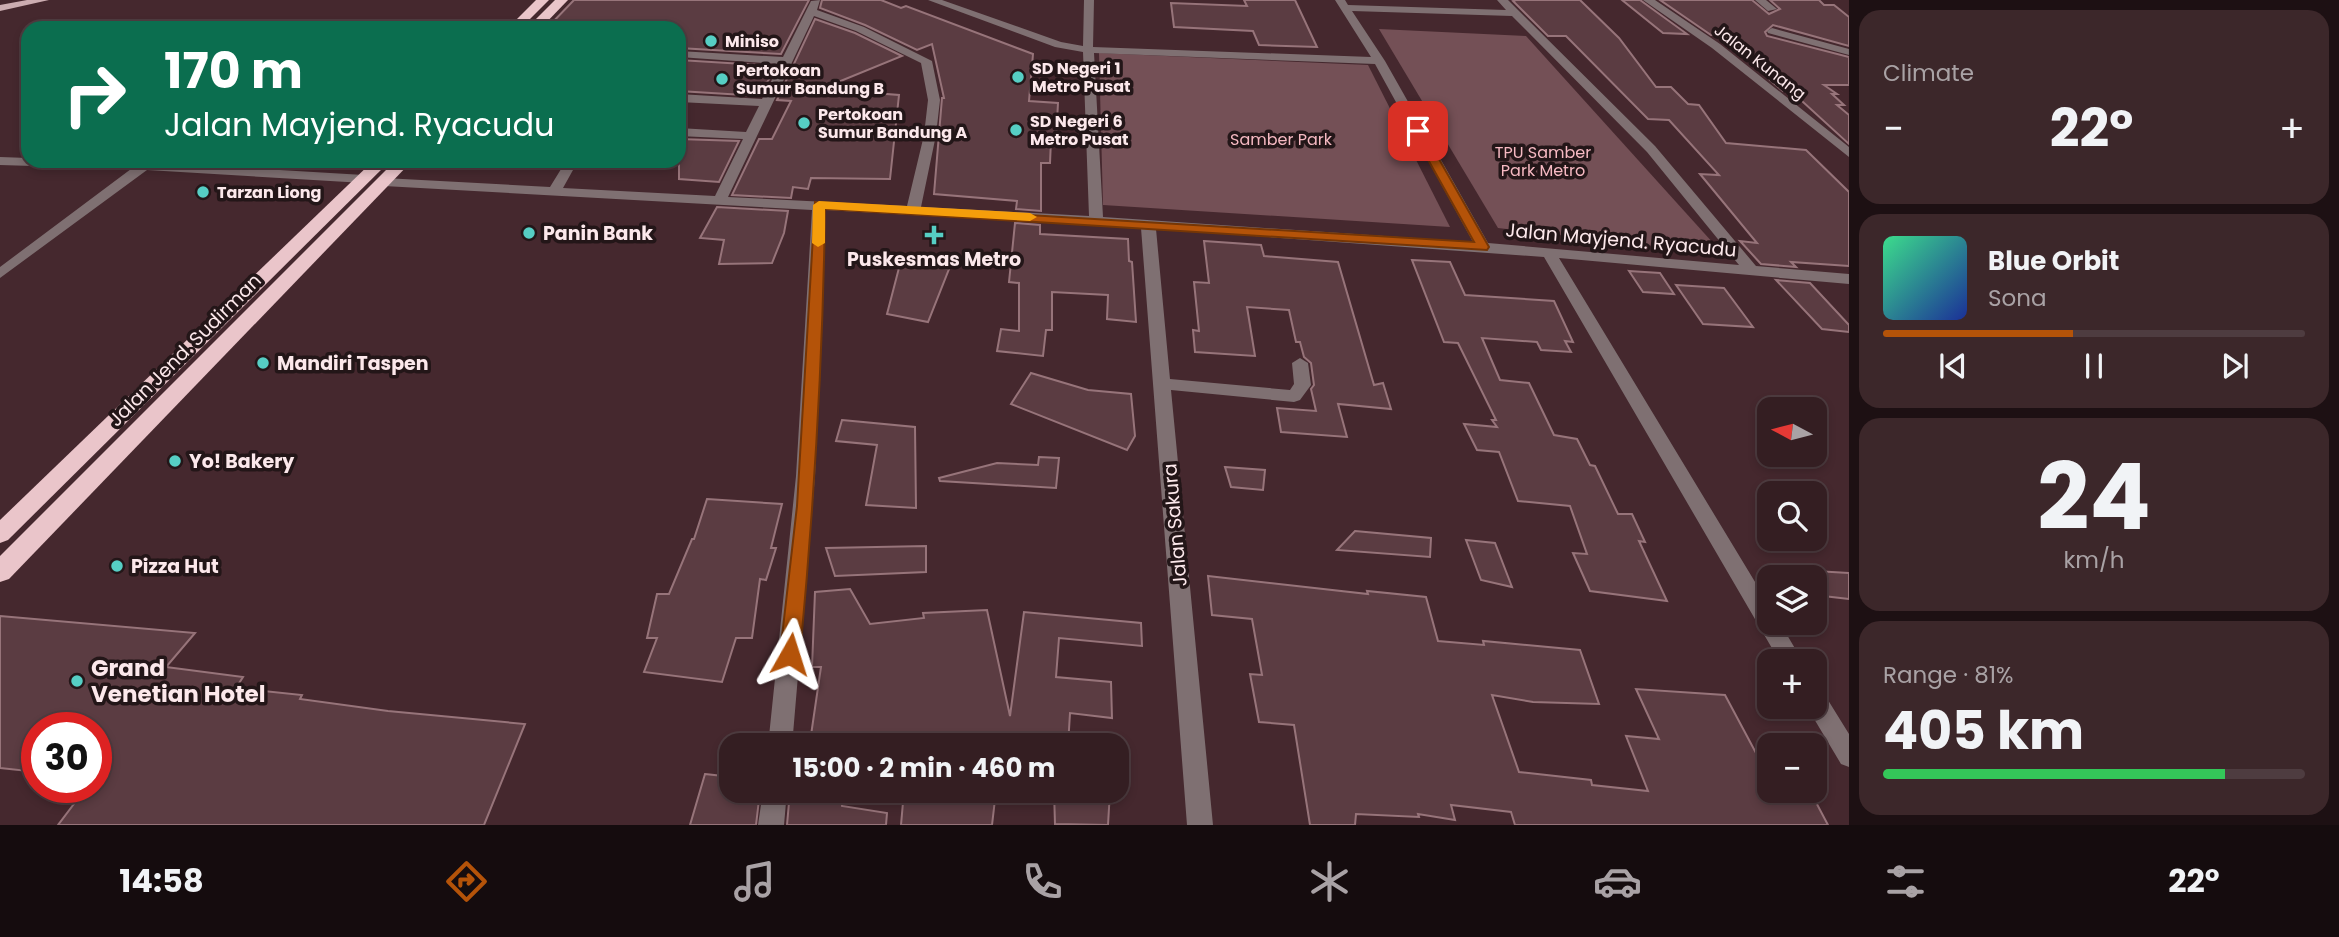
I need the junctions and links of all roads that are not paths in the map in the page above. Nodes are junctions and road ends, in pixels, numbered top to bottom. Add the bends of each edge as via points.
1 (44, 0) edge
2 (543, 0) edge
3 (562, 0) edge
4 (933, 0) edge
5 (1088, 0) edge
6 (1502, 0) edge
7 (1648, 0) edge
8 (1760, 0) edge
9 (1343, 4) edge
10 (814, 6) edge
11 (0, 8) edge
12 (1772, 9) dead end
13 (1515, 13) junction
14 (521, 21) edge
15 (541, 21) edge
16 (1772, 31) dead end
17 (1849, 52) edge
18 (686, 54) edge
19 (1088, 55) junction
20 (787, 61) junction
21 (1379, 61) junction
22 (686, 98) edge
23 (766, 103) junction
24 (686, 132) edge
25 (751, 136) junction
26 (1849, 153) edge
27 (0, 162) edge
28 (21, 163) edge
29 (141, 168) edge
30 (178, 168) edge
31 (375, 168) edge
32 (397, 168) edge
33 (568, 168) edge
34 (364, 179) junction
35 (384, 182) junction
36 (554, 191) junction
37 (720, 200) junction
38 (819, 205) junction
39 (913, 210) junction
40 (1097, 220) junction
41 (1148, 224) junction
42 (1483, 247) junction
43 (1549, 253) junction
44 (1751, 270) junction
45 (0, 274) edge
46 (1849, 279) edge
47 (1300, 363) dead end
48 (1162, 384) junction
49 (73, 463) junction
50 (105, 465) junction
51 (0, 534) edge
52 (0, 572) edge
53 (1784, 649) edge
54 (1827, 719) edge
55 (781, 733) edge
56 (1849, 756) edge
57 (774, 803) edge
58 (771, 825) edge
59 (1200, 825) edge

1 - 11 main road
2 - 14 highway
3 - 15 highway
4 - 19 street
5 - 19 street
6 - 13 street
7 - 26 street, Jalan Kunang via 1716,46
8 - 12 street
9 - 13 street
9 - 21 street
10 - 20 street
10 - 39 street via 926,61 934,100
13 - 44 street via 1651,149
16 - 17 street
18 - 20 street
19 - 21 street
19 - 40 street
20 - 23 street
21 - 42 street
22 - 23 street
23 - 25 street
24 - 25 street
25 - 37 street
27 - 28 street
29 - 45 street
30 - 34 street
31 - 34 highway, Jalan Jend. Sudirman
32 - 35 highway, Jalan Jend. Sudirman
33 - 36 street
34 - 49 highway, Jalan Jend. Sudirman
35 - 36 street, Jalan Mayjend. Ryacudu
35 - 50 highway, Jalan Jend. Sudirman
36 - 37 street, Jalan Mayjend. Ryacudu
37 - 38 street, Jalan Mayjend. Ryacudu
38 - 39 street, Jalan Mayjend. Ryacudu
38 - 55 street via 805,506
39 - 40 street, Jalan Mayjend. Ryacudu
40 - 41 street, Jalan Mayjend. Ryacudu
41 - 42 street, Jalan Mayjend. Ryacudu
41 - 48 street, Jalan Sakura
42 - 43 street, Jalan Mayjend. Ryacudu
43 - 44 street, Jalan Mayjend. Ryacudu
43 - 53 street
44 - 46 street, Jalan Mayjend. Ryacudu
47 - 48 street via 1303,385 1294,396
48 - 59 street, Jalan Sakura
49 - 50 highway
49 - 51 highway, Jalan Jend. Sudirman
50 - 52 highway, Jalan Jend. Sudirman
54 - 56 street
57 - 58 street

